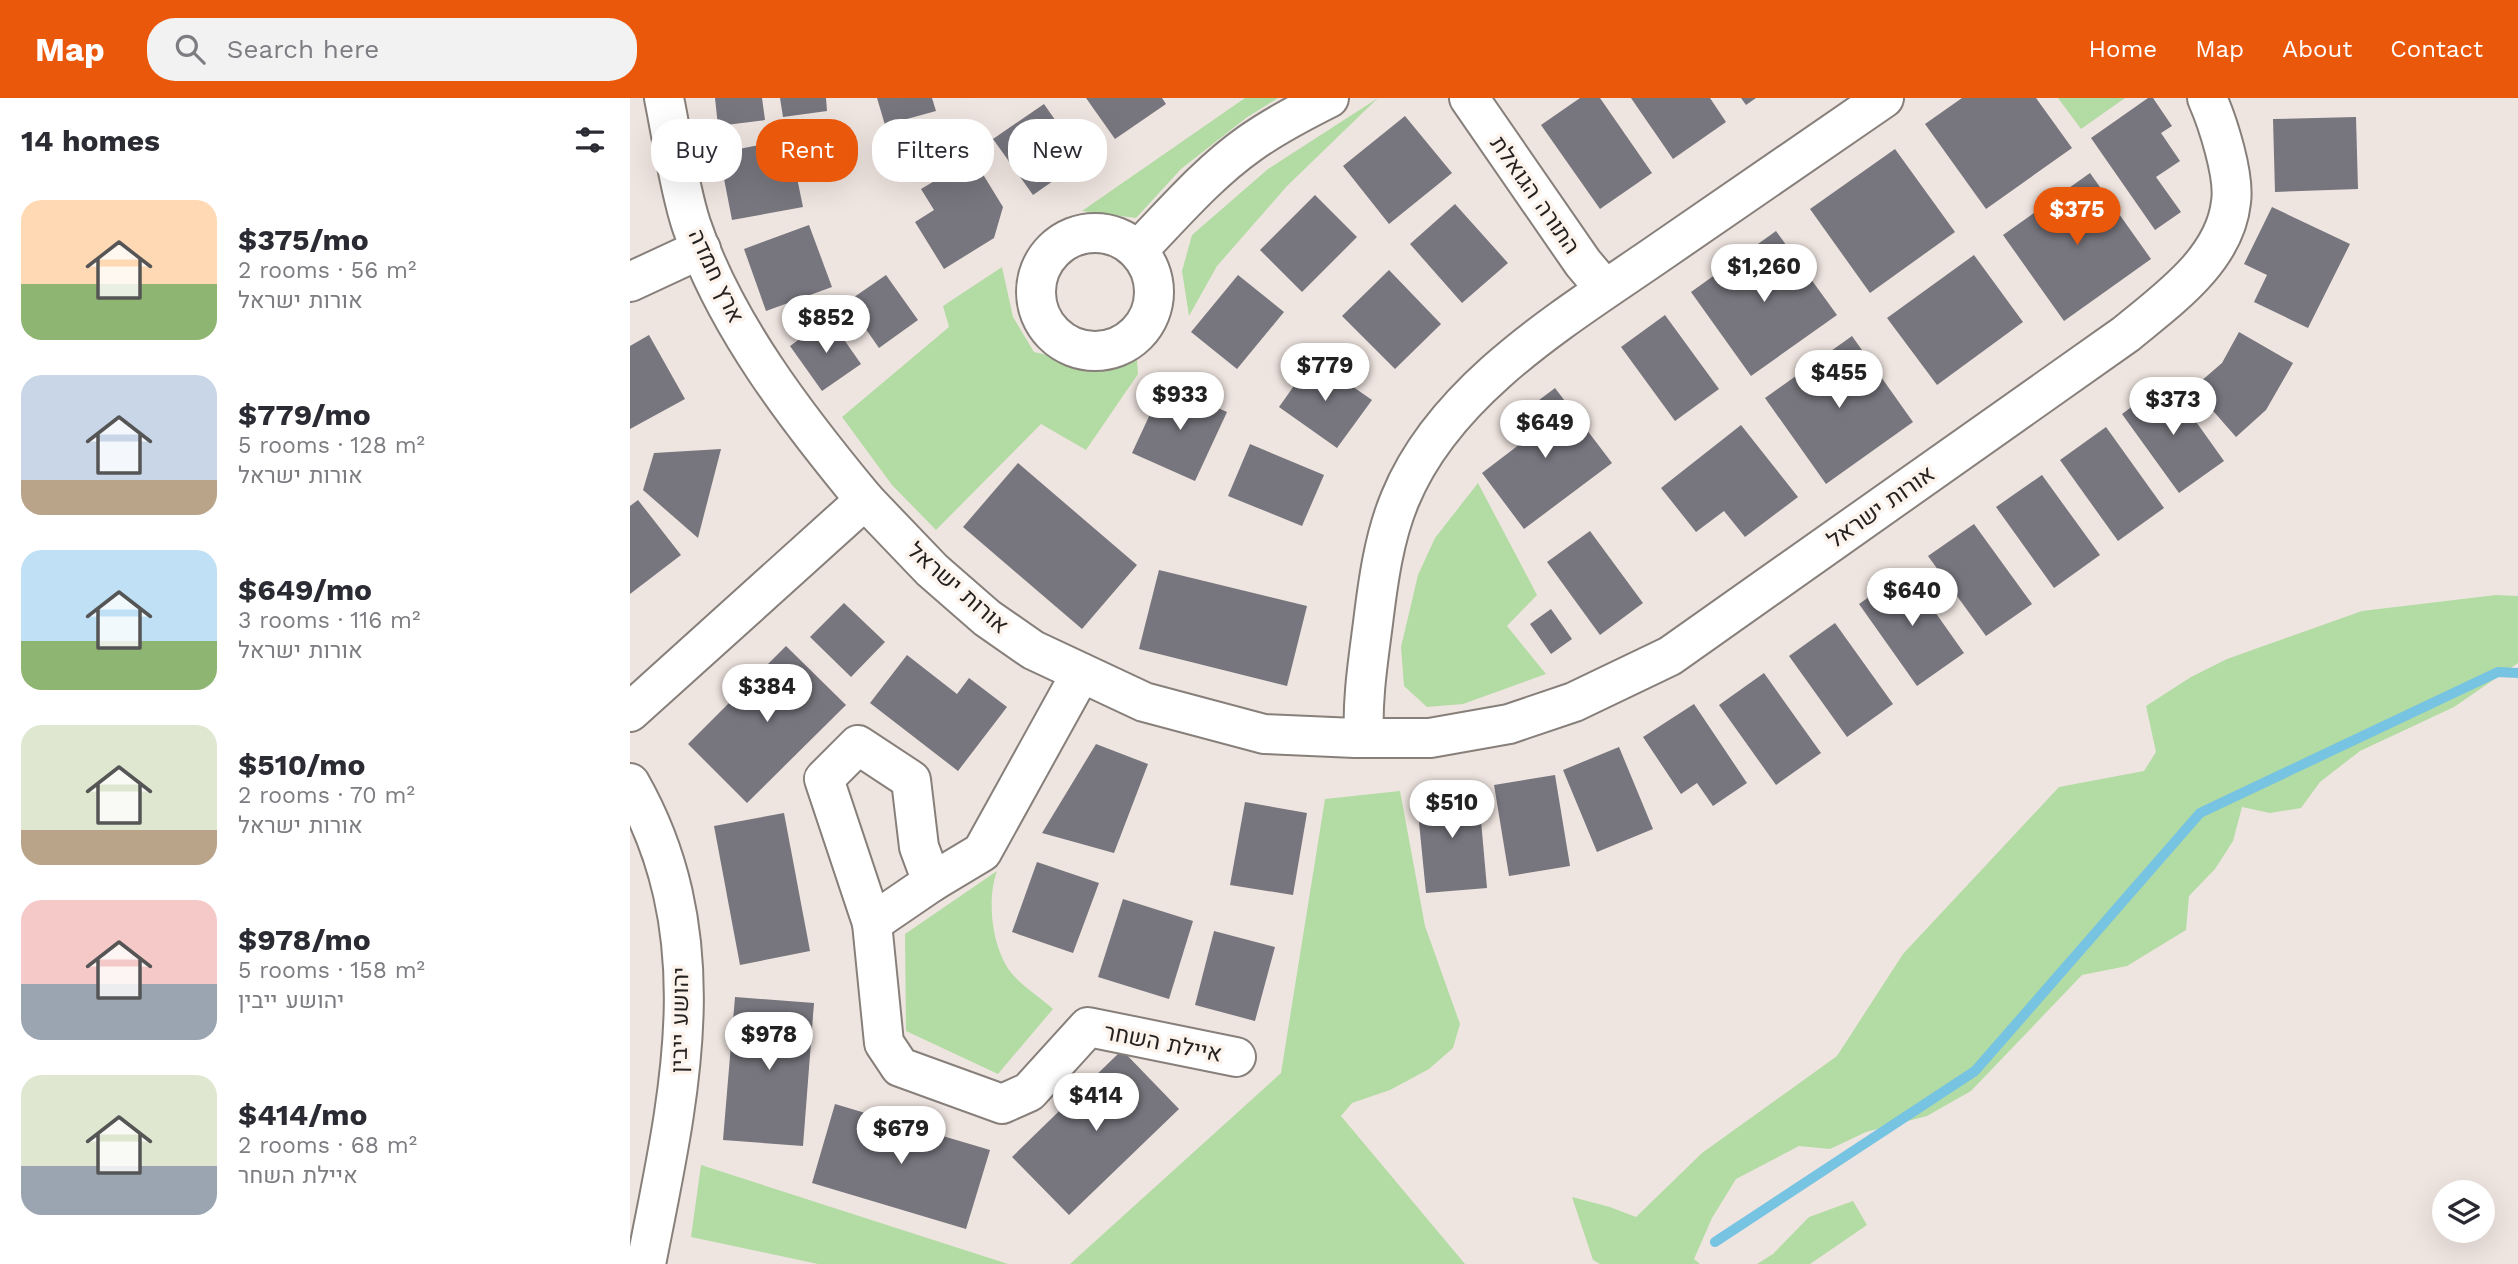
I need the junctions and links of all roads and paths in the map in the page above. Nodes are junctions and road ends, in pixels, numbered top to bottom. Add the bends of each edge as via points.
1 (664, 98) edge
2 (1329, 98) edge
3 (1885, 98) edge
4 (2207, 98) edge
5 (1480, 102) edge
6 (701, 249) junction
7 (1138, 250) dead end
8 (630, 282) edge
9 (1605, 289) junction
10 (865, 500) junction
11 (1082, 673) junction
12 (630, 712) edge
13 (1364, 738) junction
14 (630, 783) edge
15 (644, 838) edge
16 (932, 881) junction
17 (872, 923) junction
18 (1236, 1057) dead end
19 (646, 1264) edge

1 - 6 street, ארץ חמדה via 690,221
2 - 7 street via 1247,146 1202,184
3 - 9 street
4 - 13 street, אורות ישראל via 2229,172 2232,202 2223,233 2203,263 2126,334 1670,656 1574,702 1508,724 1430,738
5 - 9 street, התורה הגואלת via 1583,263
6 - 8 street
6 - 10 street, ארץ חמדה via 743,335
9 - 13 street via 1541,333 1485,381 1451,417 1400,499 1377,597 1362,708
10 - 11 street, אורות ישראל via 987,618 1033,650
10 - 12 street
11 - 13 street, אורות ישראל via 1144,702 1264,734
11 - 16 street via 982,852
14 - 15 street, יהושע ייבין via 648,814
15 - 19 street, יהושע ייבין via 674,893 683,994 679,1090
16 - 17 street
16 - 17 street, איילת השחר via 919,847 911,780 858,745 824,779
17 - 18 street, איילת השחר via 884,1043 900,1067 1002,1104 1029,1092 1088,1027

